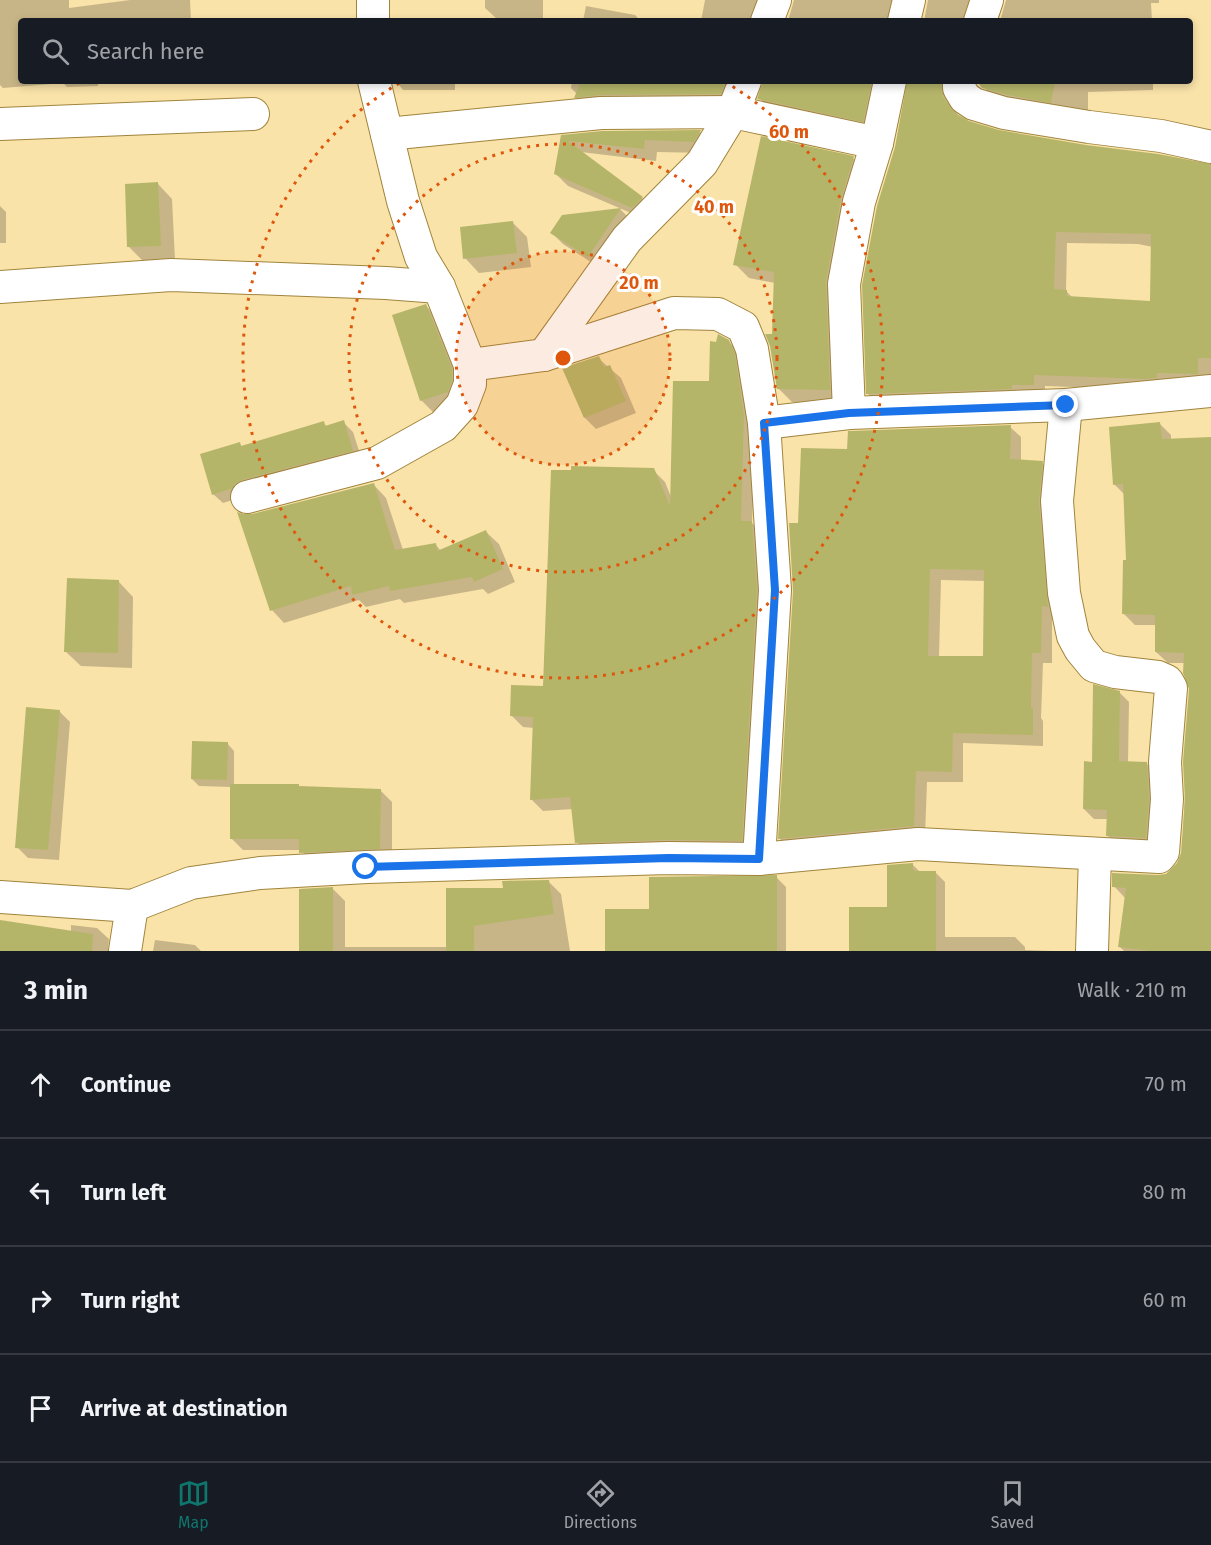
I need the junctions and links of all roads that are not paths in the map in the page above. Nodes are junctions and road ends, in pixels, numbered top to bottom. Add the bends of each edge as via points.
1 (373, 0) edge
2 (775, 0) edge
3 (909, 0) edge
4 (987, 0) edge
5 (373, 18) edge
6 (768, 18) edge
7 (905, 18) edge
8 (981, 18) edge
9 (375, 84) edge
10 (744, 84) edge
11 (889, 84) edge
12 (959, 84) edge
13 (734, 112) junction
14 (253, 114) dead end
15 (0, 124) edge
16 (387, 134) junction
17 (878, 143) junction
18 (1211, 147) edge
19 (0, 287) edge
20 (439, 287) junction
21 (543, 355) junction
22 (470, 365) junction
23 (1211, 391) edge
24 (1066, 405) junction
25 (849, 413) junction
26 (764, 423) junction
27 (247, 497) dead end
28 (1095, 855) junction
29 (759, 859) junction
30 (0, 897) edge
31 (132, 906) junction
32 (125, 951) edge
33 (1092, 951) edge

1 - 5 street
2 - 6 street
3 - 7 street
4 - 8 street
9 - 16 street
10 - 13 street
11 - 17 street
12 - 18 street via 965,98 974,104 1004,113
13 - 16 street via 601,113
13 - 17 street
13 - 21 street via 702,163 627,239
14 - 15 street
16 - 20 street via 421,257
17 - 25 street via 859,202 844,285
19 - 20 street via 171,275
20 - 22 street
21 - 22 street
21 - 26 street via 675,313 718,314 743,327 752,349
22 - 27 street via 470,384 462,405 443,426 376,463
23 - 24 street
24 - 25 street
24 - 28 street via 1057,501 1064,593 1073,636 1094,666 1158,677 1171,688 1163,852 1153,858
25 - 26 street
26 - 29 street via 775,590
28 - 29 street via 918,844
28 - 33 street
29 - 31 street via 645,858 260,873 191,883
30 - 31 street
31 - 32 street

